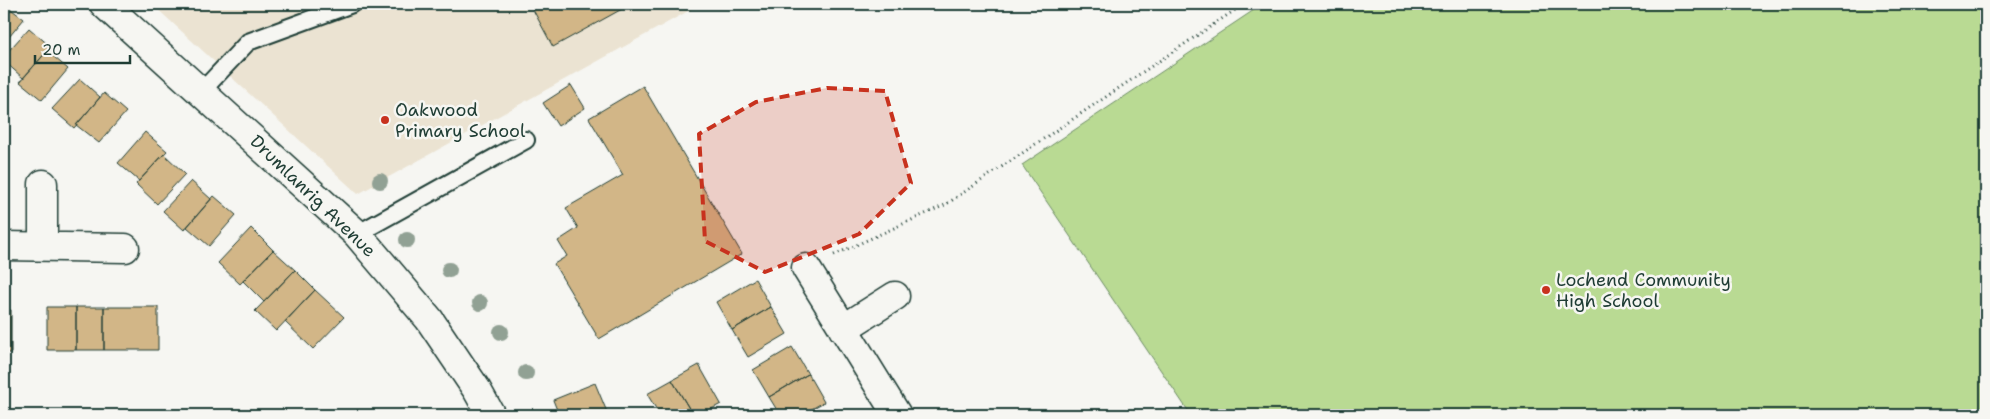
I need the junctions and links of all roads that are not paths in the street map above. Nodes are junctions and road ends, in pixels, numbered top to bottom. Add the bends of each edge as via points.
1 (104, 4) edge
2 (352, 4) edge
3 (201, 92) junction
4 (526, 140) dead end
5 (43, 184) dead end
6 (357, 234) junction
7 (4, 246) edge
8 (42, 246) junction
9 (125, 248) dead end
10 (818, 262) road end
11 (895, 296) dead end
12 (843, 329) junction
13 (491, 415) edge
14 (897, 415) edge

1 - 3 street, Drumlanrig Avenue
2 - 3 lane via 248,42
3 - 6 street, Drumlanrig Avenue
4 - 6 lane
5 - 8 street
6 - 13 street, Drumlanrig Avenue via 429,319
7 - 8 street
8 - 9 street
10 - 12 street
11 - 12 street
12 - 14 street

